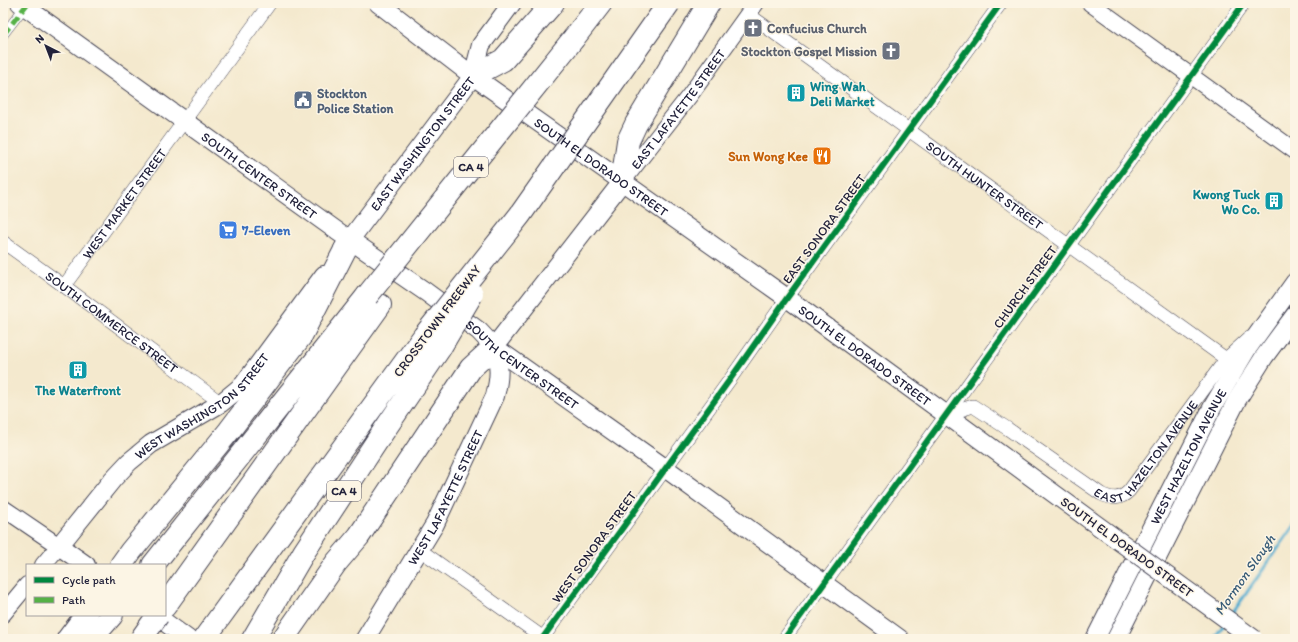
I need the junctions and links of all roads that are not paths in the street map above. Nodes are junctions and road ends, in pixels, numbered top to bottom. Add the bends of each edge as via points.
1 (270, 3) edge
2 (378, 3) edge
3 (512, 3) edge
4 (553, 3) edge
5 (601, 3) edge
6 (669, 3) edge
7 (709, 3) edge
8 (1001, 3) edge
9 (1090, 3) edge
10 (1244, 3) edge
11 (25, 4) edge
12 (752, 9) edge
13 (3, 35) edge
14 (473, 76) junction
15 (1191, 76) junction
16 (184, 121) junction
17 (909, 130) junction
18 (1295, 151) edge
19 (622, 182) junction
20 (350, 240) junction
21 (3, 242) edge
22 (1069, 245) junction
23 (1295, 282) edge
24 (64, 286) junction
25 (786, 298) junction
26 (374, 300) junction
27 (1295, 315) edge
28 (1265, 323) junction
29 (432, 342) junction
30 (494, 347) junction
31 (1226, 359) junction
32 (1230, 377) junction
33 (220, 403) junction
34 (945, 415) junction
35 (665, 468) junction
36 (3, 508) edge
37 (59, 546) junction
38 (420, 550) junction
39 (126, 558) edge
40 (44, 564) edge
41 (85, 564) edge
42 (154, 564) edge
43 (824, 583) junction
44 (26, 586) edge
45 (166, 605) edge
46 (3, 614) edge
47 (156, 616) edge
48 (157, 616) edge
49 (95, 623) edge
50 (68, 639) edge
51 (141, 639) edge
52 (188, 639) edge
53 (204, 639) edge
54 (253, 639) edge
55 (283, 639) edge
56 (365, 639) edge
57 (543, 639) edge
58 (784, 639) edge
59 (900, 639) edge
60 (1095, 639) edge
61 (1116, 639) edge
62 (1254, 639) edge

1 - 16 street, WEST MARKET STREET
2 - 14 main road, SOUTH EL DORADO STREET
3 - 14 main road, EAST WASHINGTON STREET via 481,45
4 - 14 highway via 503,60
5 - 26 highway, CA 4, bridge
6 - 29 highway, CA 4, bridge
7 - 19 highway via 636,124 628,141
8 - 17 street, EAST SONORA STREET
9 - 15 street
10 - 15 street, CHURCH STREET
11 - 13 street
11 - 16 main road, SOUTH CENTER STREET
12 - 17 street, SOUTH HUNTER STREET
12 - 19 street, EAST LAFAYETTE STREET via 690,95
14 - 19 main road, SOUTH EL DORADO STREET
14 - 20 main road, EAST WASHINGTON STREET
15 - 18 street
15 - 22 street, CHURCH STREET
16 - 20 main road, SOUTH CENTER STREET
16 - 24 street, WEST MARKET STREET
17 - 22 street, SOUTH HUNTER STREET
17 - 25 street, EAST SONORA STREET
19 - 25 main road, SOUTH EL DORADO STREET
19 - 30 main road, EAST LAFAYETTE STREET
20 - 30 main road, SOUTH CENTER STREET via 479,331
20 - 33 main road, WEST WASHINGTON STREET via 243,385
20 - 39 highway via 301,336 229,431
21 - 24 street, SOUTH COMMERCE STREET
22 - 31 street, SOUTH HUNTER STREET
22 - 34 street, CHURCH STREET
23 - 28 main road, WEST HAZELTON AVENUE
24 - 33 street, SOUTH COMMERCE STREET
25 - 34 main road, SOUTH EL DORADO STREET
25 - 35 street, EAST SONORA STREET
26 - 42 highway
26 - 45 highway, CA 4
27 - 61 main road via 1237,400
28 - 31 street, EAST HAZELTON AVENUE
28 - 32 main road, WEST HAZELTON AVENUE
29 - 53 highway, CROSSTOWN FREEWAY / CA 4
29 - 54 highway, CA 4 via 377,441 304,552
30 - 35 main road, SOUTH CENTER STREET
30 - 38 main road, WEST LAFAYETTE STREET via 499,365 495,396 436,524
30 - 55 highway via 471,368 359,536 336,563
31 - 32 street
31 - 34 street, EAST HAZELTON AVENUE via 1129,491 1117,498 1101,494 973,406
32 - 60 main road, WEST HAZELTON AVENUE
33 - 37 main road, WEST WASHINGTON STREET via 151,444 129,462
34 - 43 street, CHURCH STREET
34 - 62 main road, SOUTH EL DORADO STREET, bridge
35 - 43 main road, SOUTH CENTER STREET
35 - 57 street, WEST SONORA STREET
36 - 37 street
37 - 40 street, WEST WASHINGTON STREET
37 - 41 main road
38 - 56 main road, WEST LAFAYETTE STREET
38 - 57 street
43 - 58 street, CHURCH STREET
43 - 59 main road, SOUTH CENTER STREET
44 - 46 street
47 - 52 main road
48 - 51 highway, bridge
49 - 50 highway

